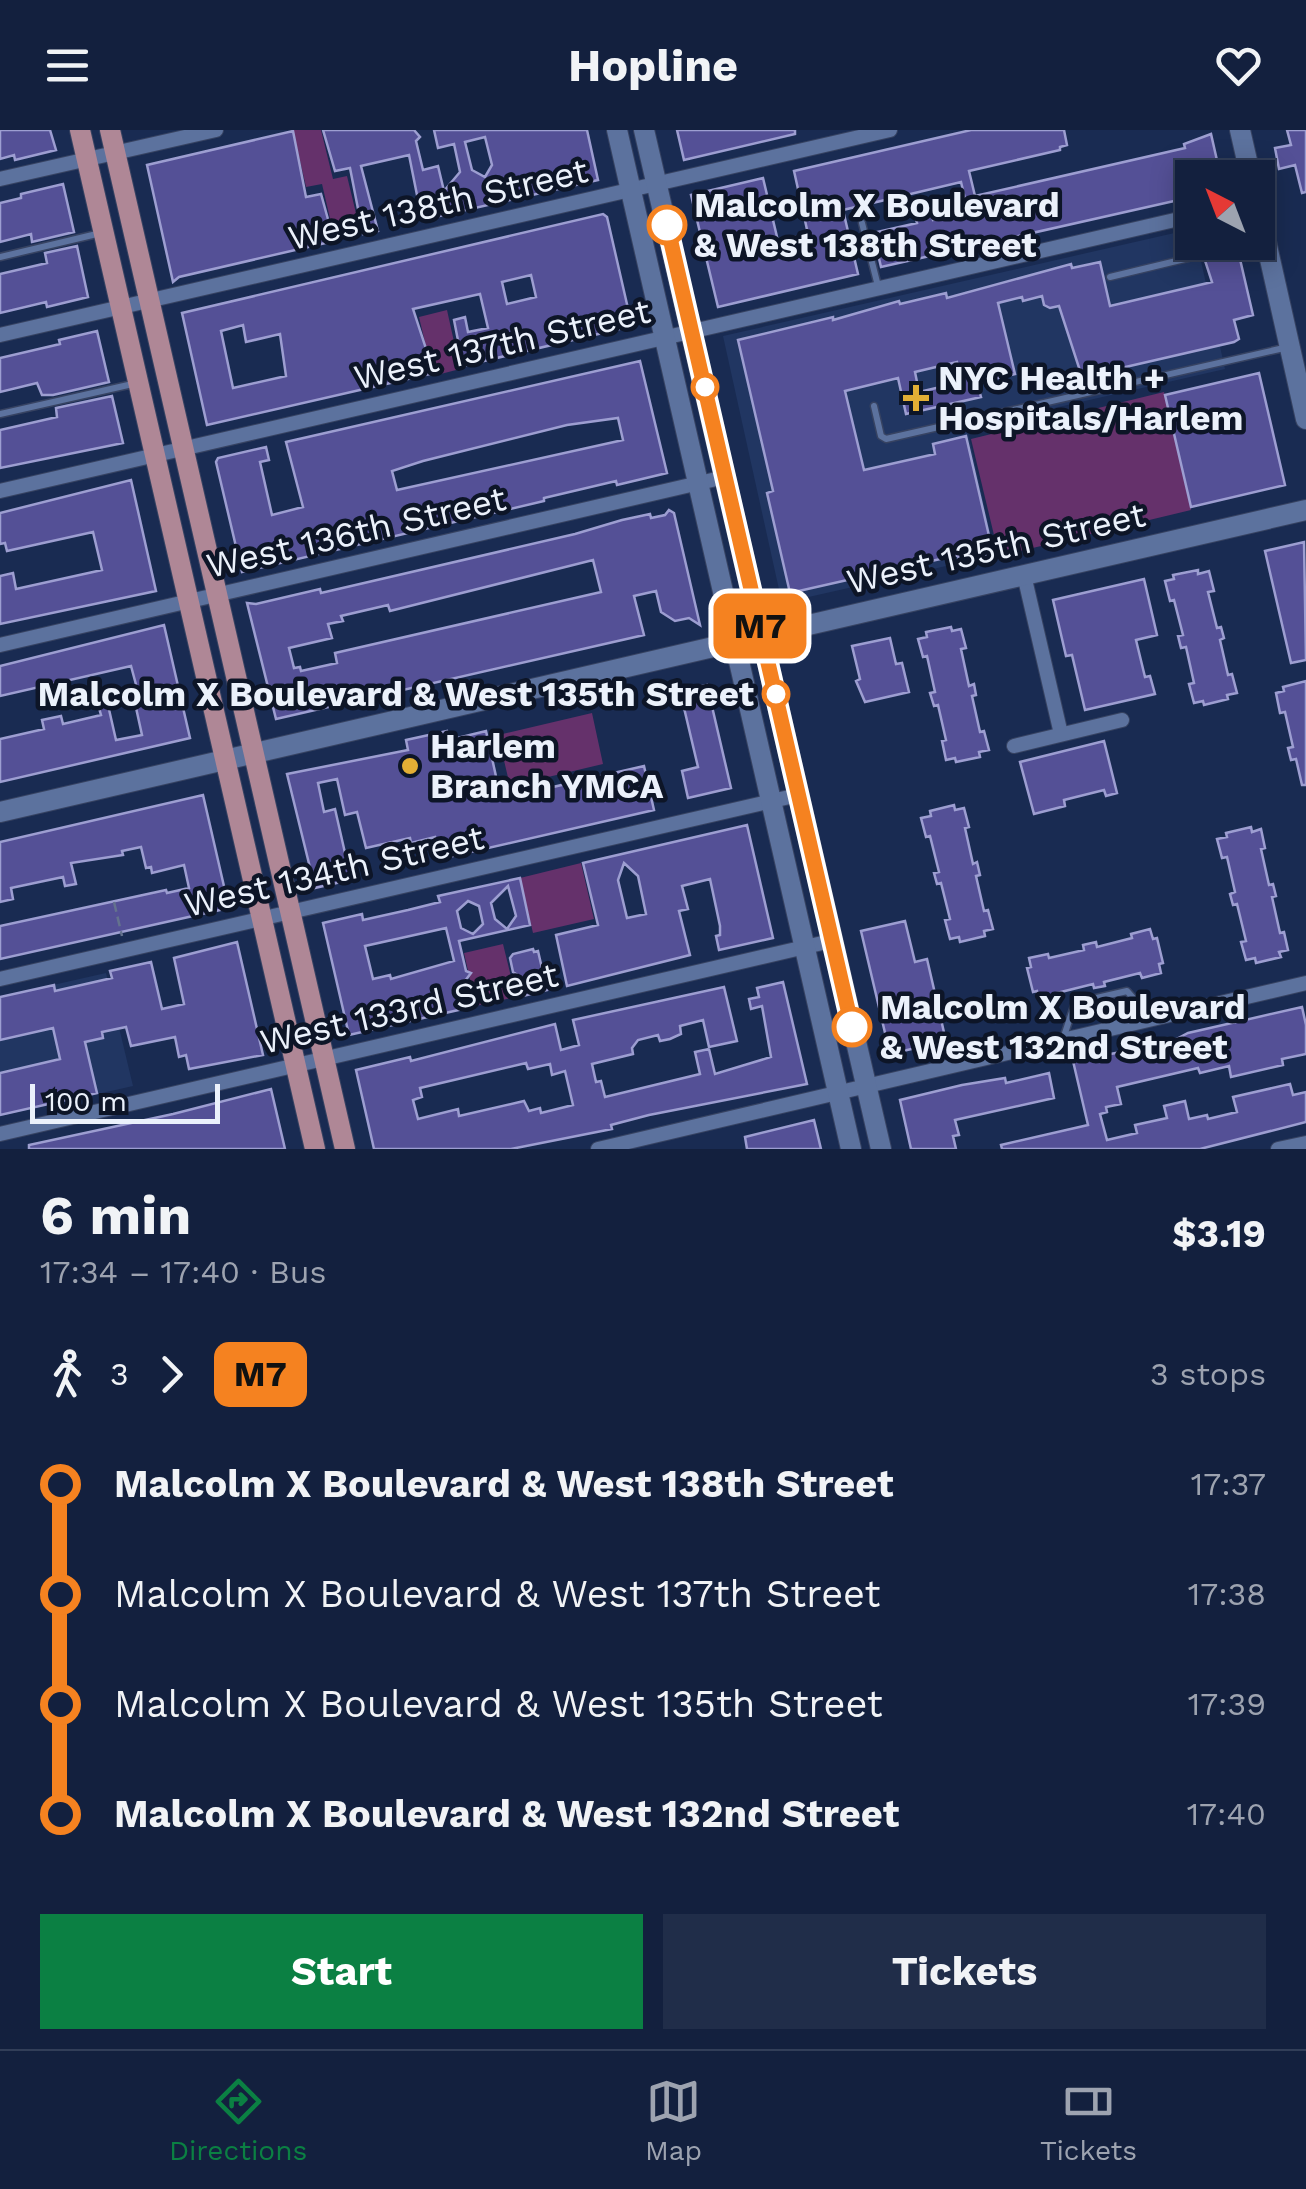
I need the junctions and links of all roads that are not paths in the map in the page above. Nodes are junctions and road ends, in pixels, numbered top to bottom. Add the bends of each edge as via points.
1 (80, 130) edge
2 (110, 130) edge
3 (216, 130) edge
4 (617, 130) edge
5 (644, 130) edge
6 (890, 130) edge
7 (1240, 130) edge
8 (116, 153) junction
9 (86, 159) junction
10 (1247, 160) edge
11 (0, 179) edge
12 (657, 184) junction
13 (631, 190) junction
14 (1175, 220) edge
15 (862, 223) dead end
16 (103, 233) junction
17 (0, 257) edge
18 (1184, 260) edge
19 (1270, 260) edge
20 (1110, 277) dead end
21 (878, 288) junction
22 (150, 300) junction
23 (120, 307) junction
24 (692, 330) junction
25 (0, 335) edge
26 (665, 337) junction
27 (1290, 347) junction
28 (138, 382) junction
29 (874, 406) dead end
30 (0, 414) edge
31 (1306, 419) edge
32 (184, 449) junction
33 (155, 456) junction
34 (726, 476) junction
35 (698, 483) junction
36 (0, 491) edge
37 (1306, 510) edge
38 (1024, 575) junction
39 (217, 595) junction
40 (189, 601) junction
41 (762, 635) junction
42 (735, 642) junction
43 (0, 645) edge
44 (1122, 720) dead end
45 (1062, 734) junction
46 (1014, 746) dead end
47 (254, 753) junction
48 (225, 760) junction
49 (798, 794) junction
50 (772, 800) junction
51 (0, 812) edge
52 (290, 912) junction
53 (262, 918) junction
54 (832, 942) junction
55 (805, 948) junction
56 (0, 979) edge
57 (1306, 983) edge
58 (1152, 1019) junction
59 (1062, 1040) junction
60 (324, 1059) junction
61 (295, 1066) junction
62 (866, 1086) junction
63 (838, 1092) junction
64 (0, 1134) edge
65 (1306, 1143) edge
66 (315, 1149) edge
67 (345, 1149) edge
68 (598, 1149) edge
69 (851, 1149) edge
70 (881, 1149) edge
71 (1278, 1149) edge

1 - 9 main road
2 - 8 main road
3 - 8 street
4 - 13 main road
5 - 12 main road
6 - 12 street, West 138th Street
7 - 10 main road
8 - 9 street
8 - 22 main road
9 - 11 street
9 - 16 main road
12 - 13 street, West 138th Street
12 - 24 main road
13 - 22 street, West 138th Street
13 - 26 main road
14 - 21 street, West 137th Street
15 - 21 lane
16 - 17 lane
16 - 23 main road
18 - 20 lane
19 - 27 main road
21 - 24 street, West 137th Street
22 - 23 street, West 138th Street
22 - 32 main road
23 - 25 street, West 138th Street
23 - 28 main road
24 - 26 street, West 137th Street
24 - 34 main road
26 - 32 street, West 137th Street
26 - 35 main road
27 - 29 lane via 884,438
27 - 31 main road
28 - 30 lane
28 - 33 main road
32 - 33 street, West 137th Street
32 - 39 main road
33 - 36 street, West 137th Street
33 - 40 main road
34 - 35 street, West 136th Street
34 - 41 main road
35 - 39 street, West 136th Street
35 - 42 main road
37 - 38 main road, West 135th Street
38 - 41 main road, West 135th Street
38 - 45 street
39 - 40 street, West 136th Street
39 - 47 main road
40 - 43 street, West 136th Street
40 - 48 main road
41 - 42 main road, West 135th Street
41 - 49 main road
42 - 47 main road, West 135th Street
42 - 50 main road
44 - 45 street
45 - 46 street
47 - 48 main road, West 135th Street
47 - 52 main road
48 - 51 main road, West 135th Street
48 - 53 main road
49 - 50 street, West 134th Street
49 - 54 main road
50 - 52 street, West 134th Street
50 - 55 main road
52 - 53 street, West 134th Street
52 - 60 main road
53 - 56 street, West 134th Street
53 - 61 main road
54 - 55 street, West 133rd Street
54 - 62 main road
55 - 60 street, West 133rd Street
55 - 63 main road
57 - 58 street
58 - 59 street
58 - 59 lane via 1129,992 1109,995 1072,1004
59 - 62 street
60 - 61 street, West 133rd Street
60 - 67 main road
61 - 64 street, West 133rd Street
61 - 66 main road
62 - 63 street
62 - 70 main road
63 - 68 street
63 - 69 main road
65 - 71 street

